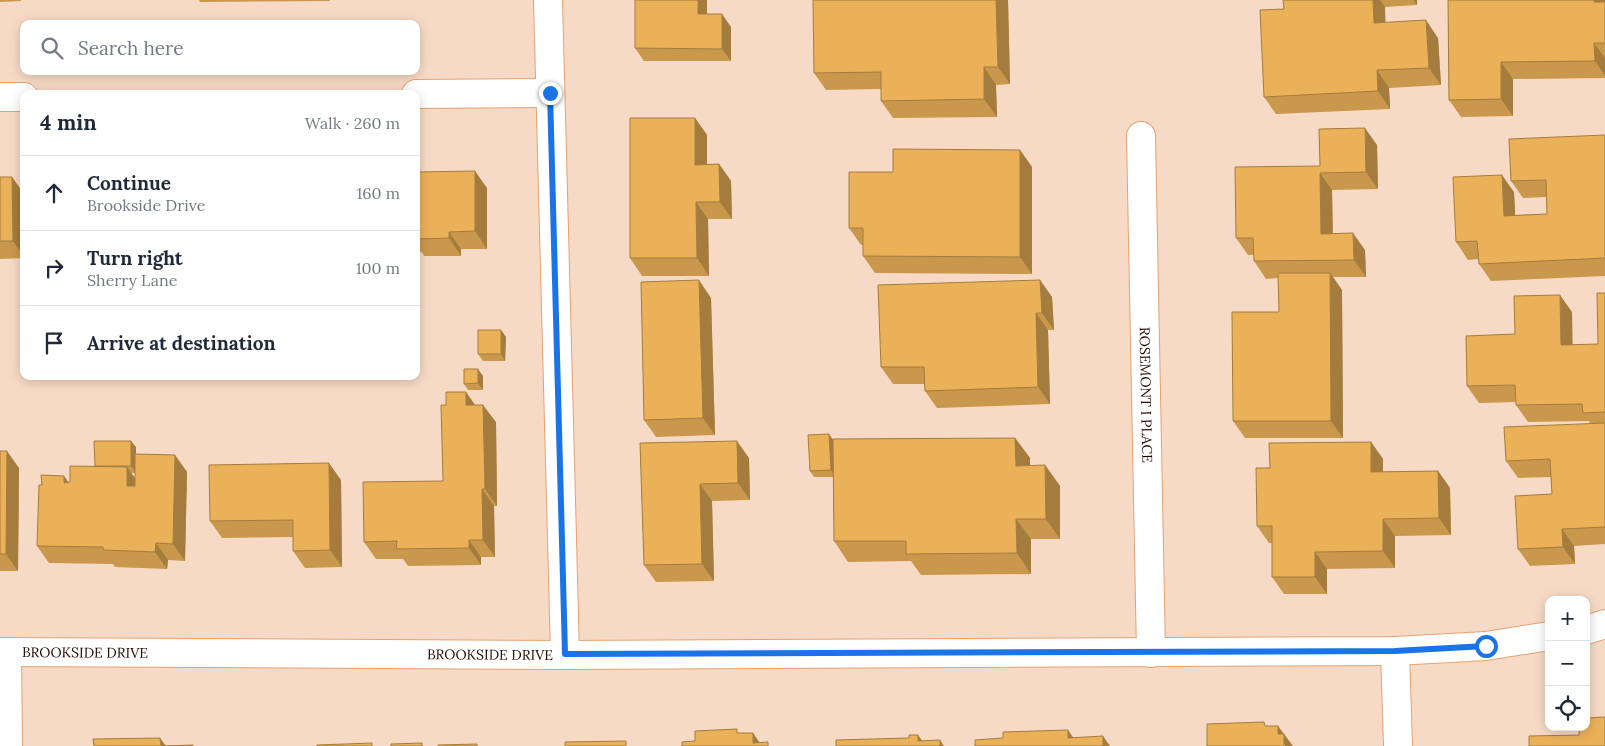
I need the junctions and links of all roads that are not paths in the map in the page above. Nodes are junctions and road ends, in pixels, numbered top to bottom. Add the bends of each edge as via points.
1 (548, 0) edge
2 (550, 93) junction
3 (420, 94) edge
4 (0, 97) edge
5 (20, 97) edge
6 (1141, 136) dead end
7 (1605, 624) edge
8 (1590, 629) edge
9 (1545, 637) edge
10 (1395, 651) junction
11 (3, 652) edge
12 (1152, 653) junction
13 (565, 654) junction
14 (8, 746) edge
15 (1398, 746) edge

1 - 2 street
2 - 3 street
2 - 13 street
4 - 5 street
6 - 12 street, ROSEMONT I PLACE
7 - 8 street
9 - 10 street, BROOKSIDE DRIVE via 1486,646
10 - 12 street, BROOKSIDE DRIVE
10 - 15 street
11 - 13 street, BROOKSIDE DRIVE
11 - 14 street
12 - 13 street, BROOKSIDE DRIVE

